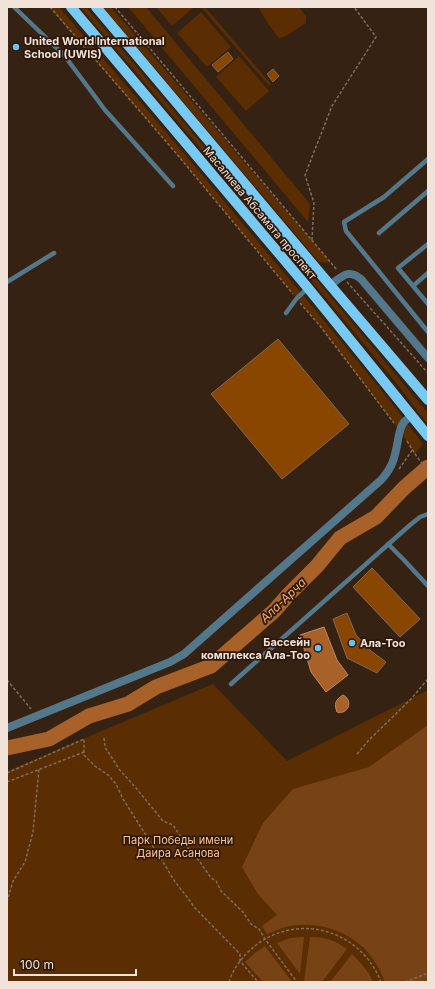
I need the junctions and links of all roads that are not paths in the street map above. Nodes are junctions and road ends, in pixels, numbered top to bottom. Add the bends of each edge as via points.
1 (14, 7) edge
2 (71, 7) edge
3 (96, 7) edge
4 (428, 159) edge
5 (173, 186) dead end
6 (428, 191) edge
7 (379, 232) dead end
8 (428, 244) edge
9 (54, 253) dead end
10 (428, 273) edge
11 (7, 282) edge
12 (330, 285) junction
13 (413, 286) junction
14 (308, 288) junction
15 (428, 303) edge
16 (286, 313) dead end
17 (428, 332) edge
18 (428, 358) edge
19 (428, 400) edge
20 (411, 416) junction
21 (428, 436) edge
22 (428, 514) edge
23 (388, 544) junction
24 (428, 586) edge
25 (231, 684) dead end
26 (7, 728) edge

1 - 5 lane via 64,55 105,110
2 - 14 main road, Масалиева Абсамата проспект
3 - 12 main road, Масалиева Абсамата проспект
4 - 17 lane via 384,197 344,222 346,231
6 - 7 lane
8 - 13 lane via 398,268
9 - 11 lane
10 - 13 lane
12 - 18 street via 348,273 357,275
12 - 19 main road, Масалиева Абсамата проспект
13 - 15 lane
14 - 16 lane
14 - 20 main road, Масалиева Абсамата проспект
20 - 21 main road, Масалиева Абсамата проспект
20 - 26 street via 403,423 388,473 184,654
22 - 23 lane via 415,520
23 - 24 lane
23 - 25 lane

